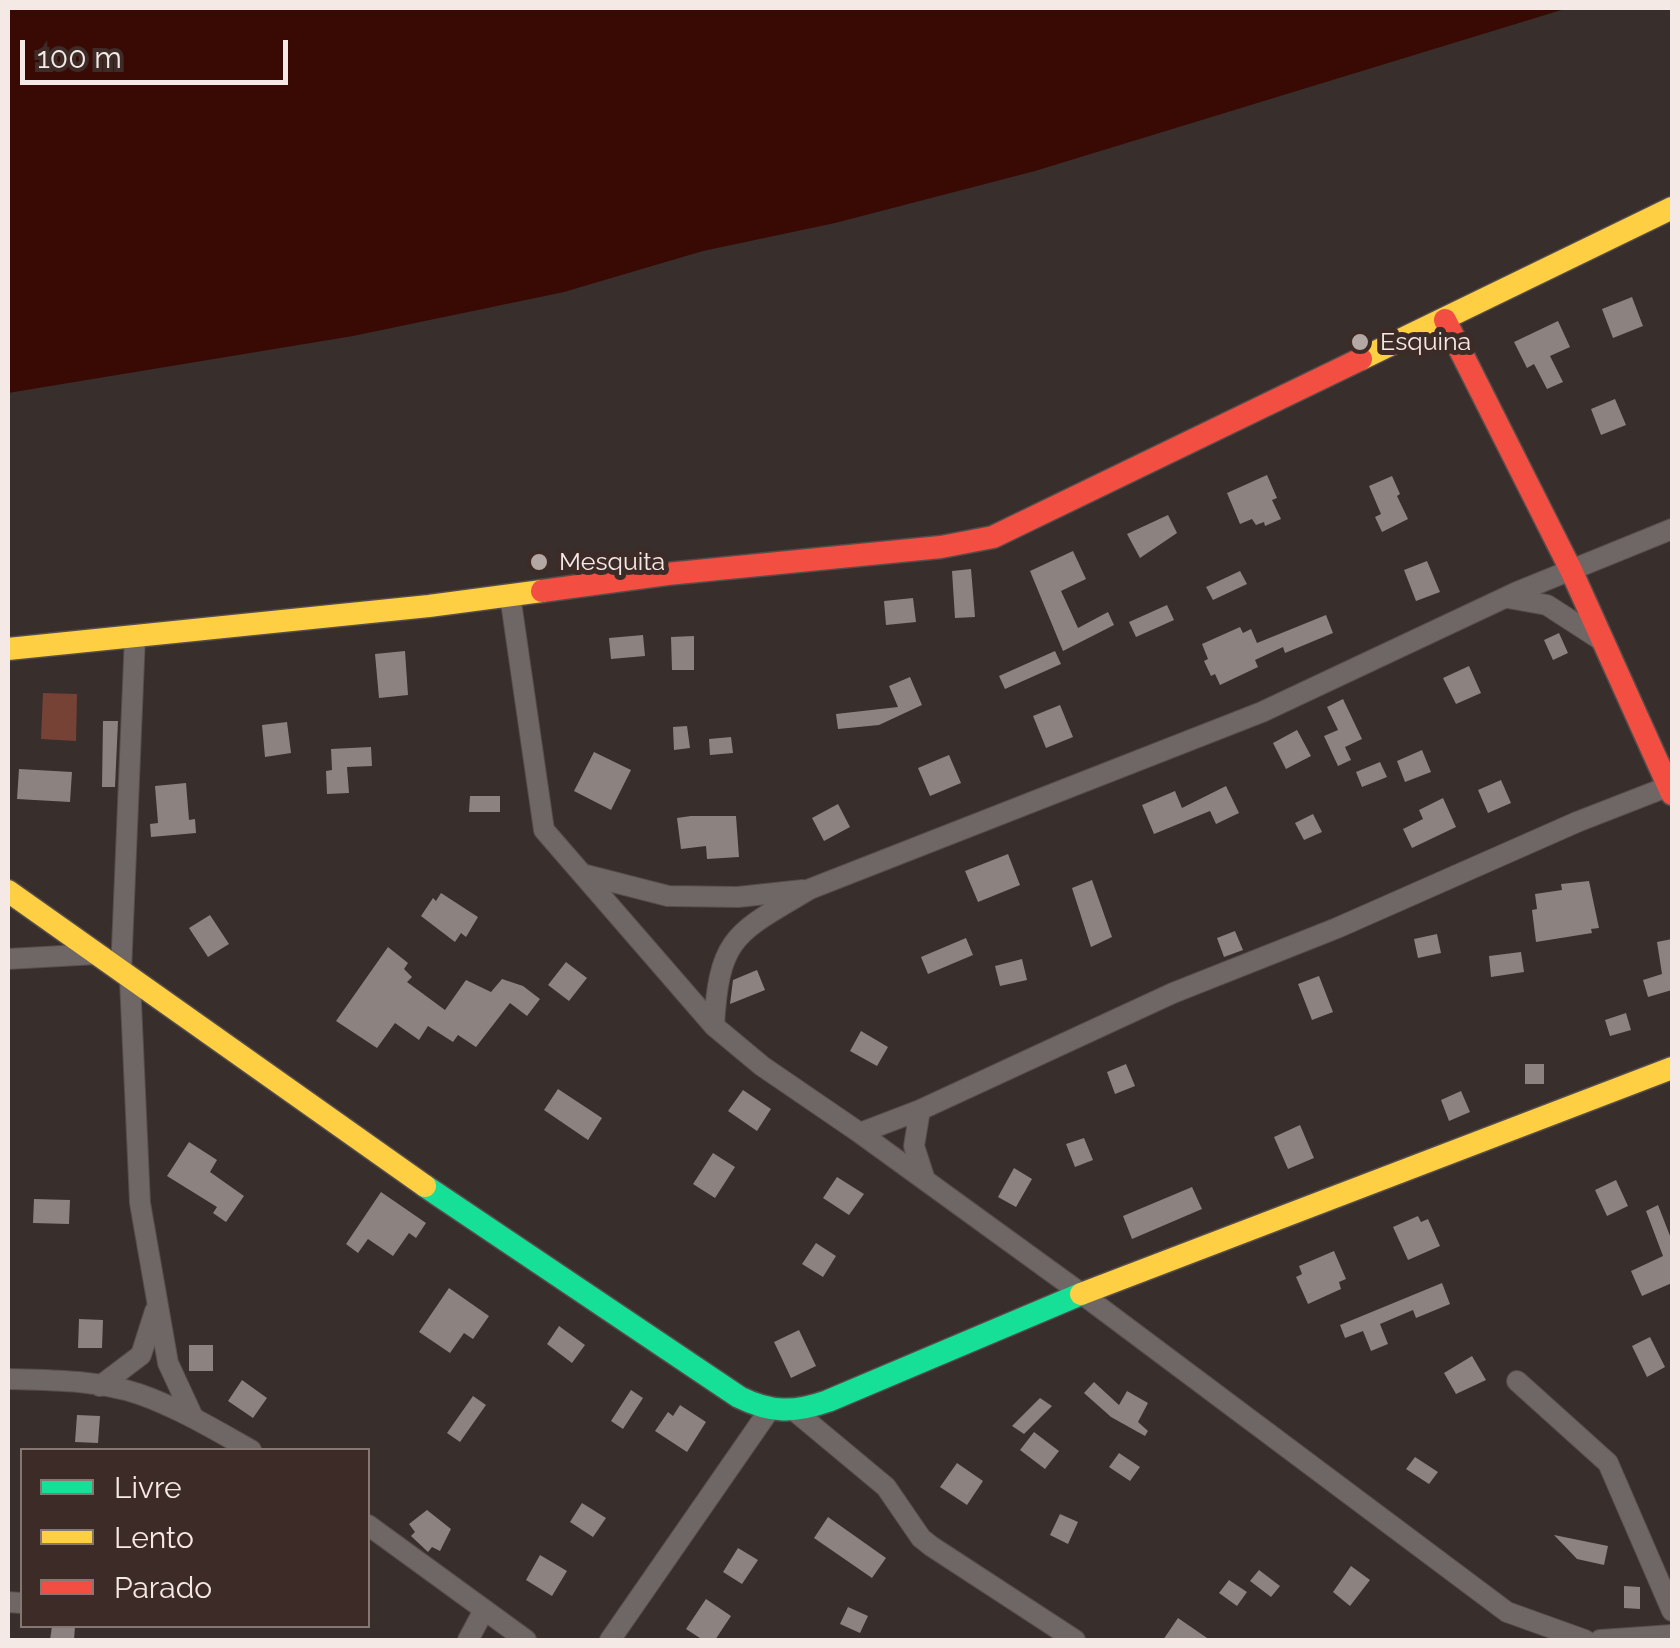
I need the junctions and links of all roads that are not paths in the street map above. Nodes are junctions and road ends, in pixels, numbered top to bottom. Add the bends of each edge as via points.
1 (1672, 208) edge
2 (1445, 320) junction
3 (1672, 529) edge
4 (1570, 570) junction
5 (510, 595) junction
6 (1506, 598) junction
7 (135, 636) junction
8 (1601, 640) junction
9 (8, 649) edge
10 (1671, 789) edge
11 (586, 876) junction
12 (810, 889) junction
13 (8, 891) edge
14 (97, 954) junction
15 (8, 959) edge
16 (126, 976) junction
17 (714, 1026) junction
18 (1672, 1068) edge
19 (920, 1110) junction
20 (860, 1133) junction
21 (925, 1180) junction
22 (1082, 1294) junction
23 (157, 1305) junction
24 (8, 1380) edge
25 (1517, 1380) dead end
26 (100, 1386) junction
27 (768, 1412) junction
28 (796, 1412) junction
29 (194, 1418) junction
30 (248, 1448) edge
31 (370, 1526) edge
32 (484, 1610) junction
33 (1672, 1611) edge
34 (1672, 1635) edge
35 (468, 1640) edge
36 (526, 1640) edge
37 (610, 1640) edge
38 (1075, 1640) edge
39 (1585, 1640) edge
40 (1600, 1640) edge

1 - 2 street
2 - 4 street
2 - 5 street via 994,537
3 - 4 street
4 - 6 street
4 - 8 street
5 - 7 street
5 - 11 street via 544,830
6 - 8 street via 1547,604
6 - 12 street via 1262,712
7 - 9 street
7 - 16 street
8 - 10 street
10 - 19 street via 1576,822 1173,992
11 - 12 street via 668,896
11 - 17 street
12 - 17 street via 752,924 727,950
13 - 14 street
14 - 15 street
14 - 16 street
16 - 23 street via 140,1203
16 - 27 street via 490,1232
17 - 20 street
18 - 22 street
19 - 20 street
19 - 21 street via 914,1146
20 - 21 street
21 - 22 street
22 - 28 street
22 - 39 street via 1507,1612
23 - 26 street via 141,1355
23 - 29 street via 168,1363
24 - 26 street
25 - 33 street via 1608,1463
26 - 29 street
27 - 28 street
27 - 37 street
28 - 38 street via 886,1487 921,1538
29 - 30 street
31 - 32 street
32 - 35 street
32 - 36 street
34 - 40 street

